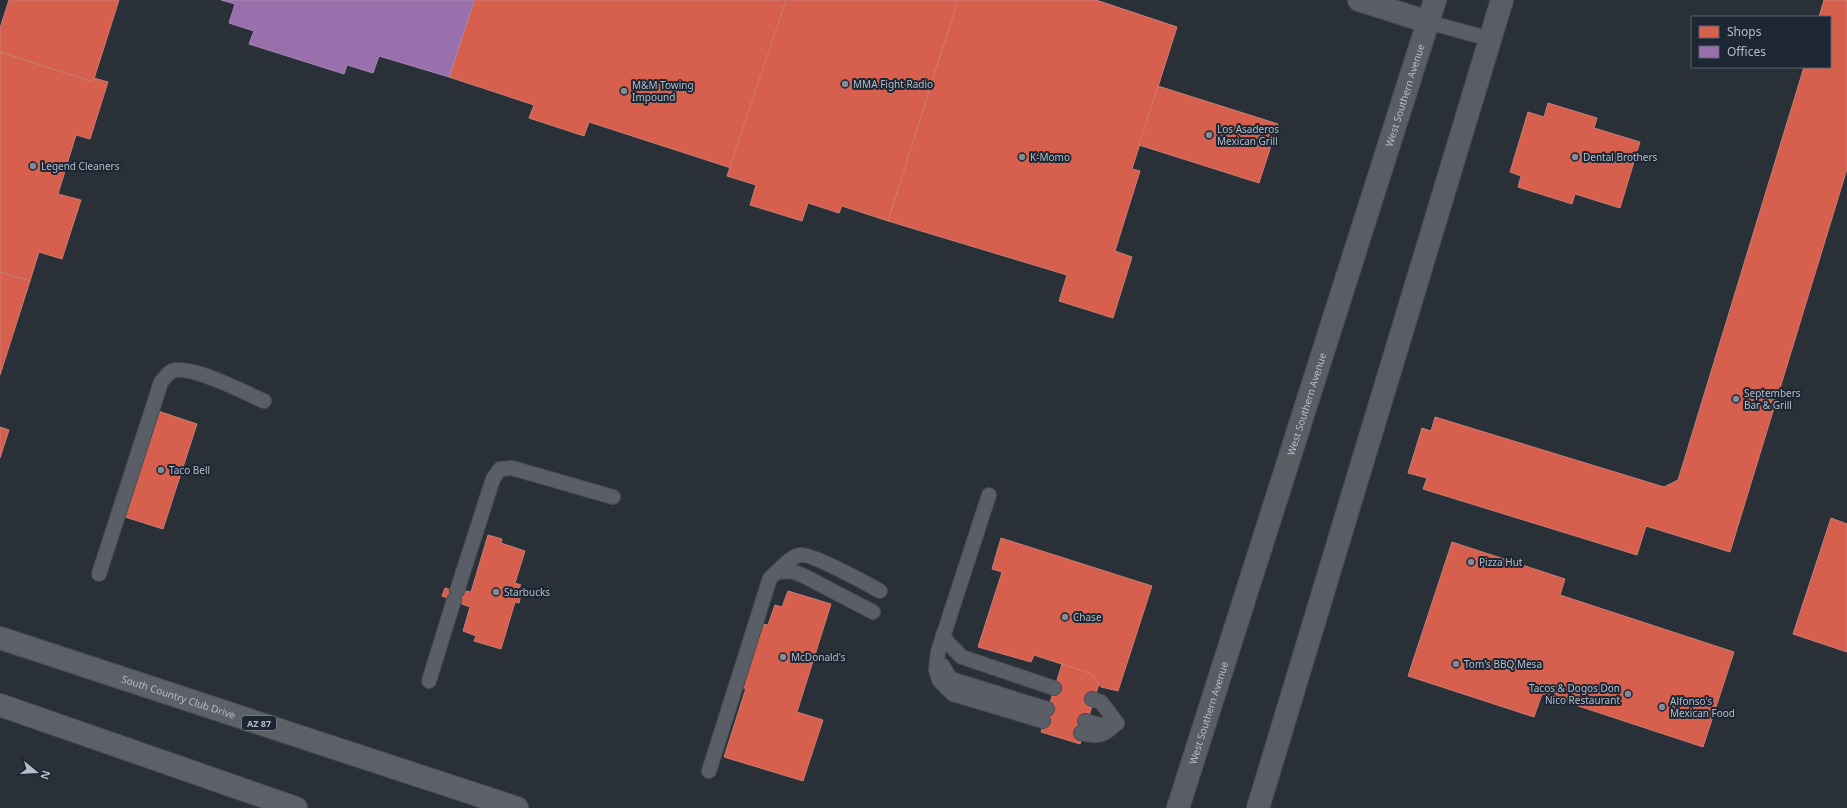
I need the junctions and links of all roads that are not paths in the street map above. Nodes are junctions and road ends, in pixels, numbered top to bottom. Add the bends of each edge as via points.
1 (1359, 0) edge
2 (1435, 0) edge
3 (1502, 0) edge
4 (1428, 22) junction
5 (1490, 39) junction
6 (264, 401) dead end
7 (989, 495) dead end
8 (613, 497) dead end
9 (777, 572) junction
10 (99, 574) dead end
11 (880, 591) dead end
12 (873, 612) dead end
13 (943, 635) junction
14 (0, 638) edge
15 (429, 681) dead end
16 (1054, 688) dead end
17 (1092, 700) dead end
18 (0, 705) edge
19 (1045, 715) dead end
20 (1083, 727) dead end
21 (709, 771) dead end
22 (296, 808) edge
23 (517, 808) edge
24 (1178, 808) edge
25 (1258, 808) edge

1 - 4 street
2 - 4 main road, West Southern Avenue
3 - 5 main road
4 - 5 lane
4 - 24 main road, West Southern Avenue
5 - 25 main road
6 - 10 lane via 195,372 171,372 161,382
7 - 13 lane
8 - 15 lane via 512,468 500,469 493,479
9 - 11 lane via 793,558 801,555 816,559
9 - 12 lane via 791,571 804,576
9 - 21 lane via 770,578 767,586
13 - 16 lane via 962,657
13 - 19 lane via 936,670 939,680 953,694
14 - 23 main road, South Country Club Drive / AZ 87
17 - 20 lane via 1100,702 1118,723 1106,734 1092,736
18 - 22 main road

